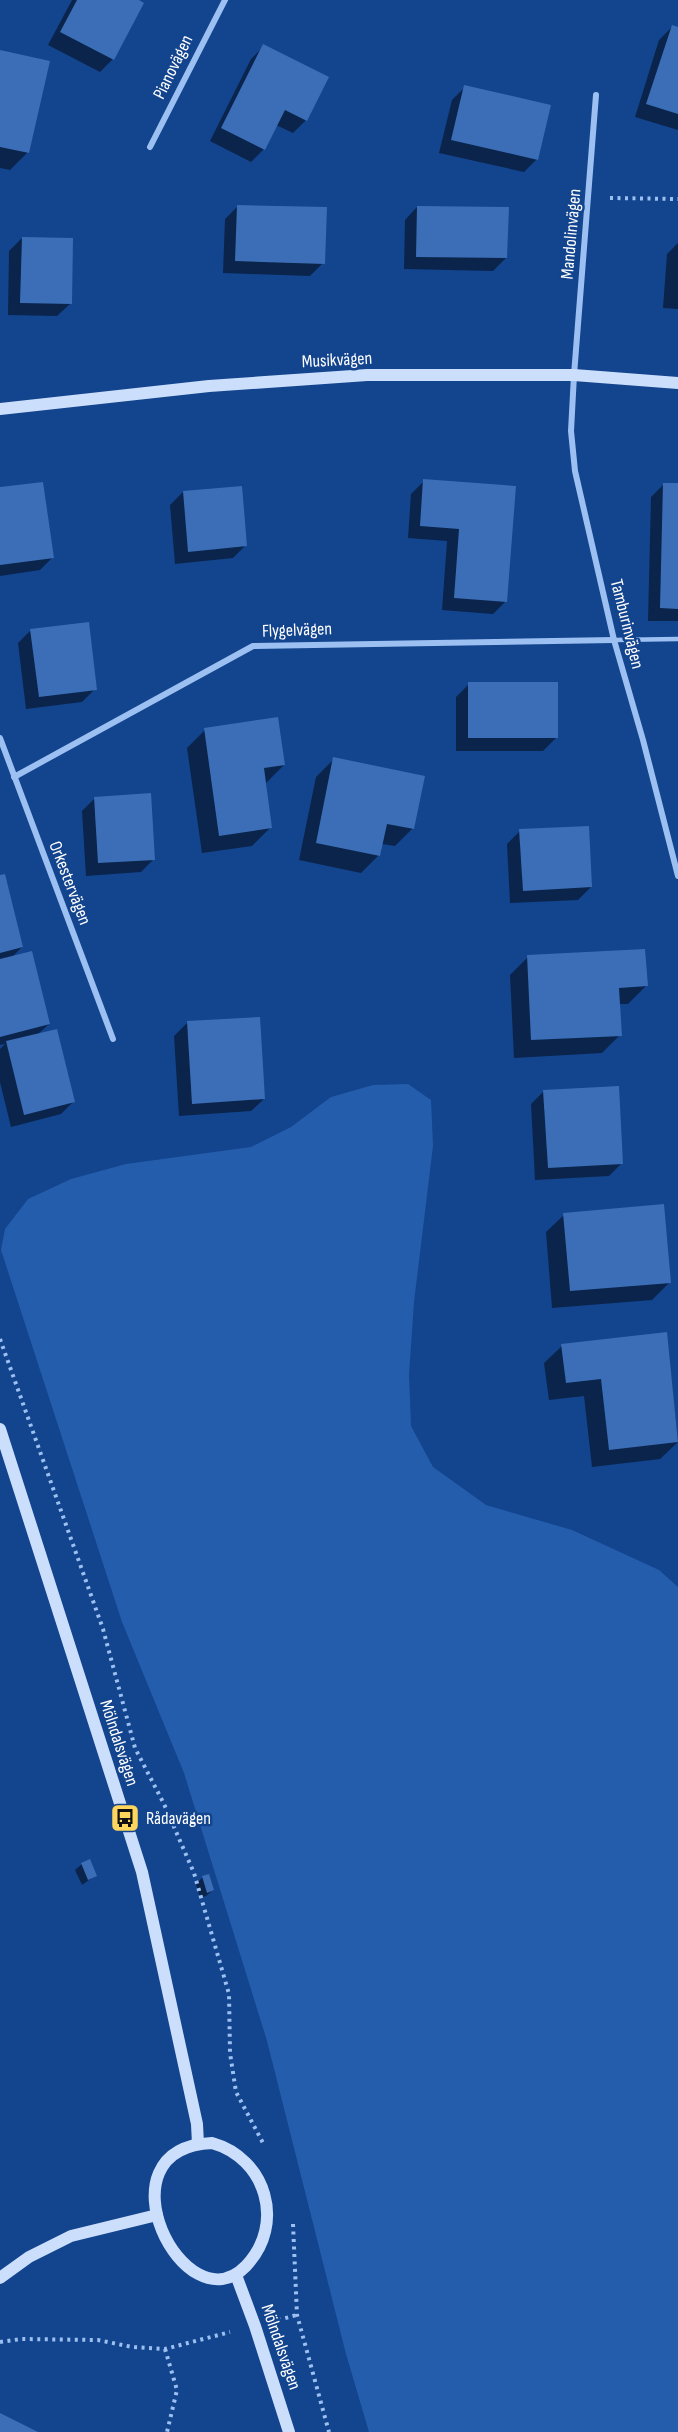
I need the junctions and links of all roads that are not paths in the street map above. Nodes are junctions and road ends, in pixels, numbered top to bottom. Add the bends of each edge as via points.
1 (225, 0) edge
2 (596, 95) dead end
3 (150, 147) dead end
4 (574, 375) junction
5 (678, 383) edge
6 (0, 410) edge
7 (678, 639) edge
8 (614, 640) junction
9 (0, 738) edge
10 (14, 777) junction
11 (678, 876) edge
12 (113, 1039) dead end
13 (0, 1429) edge
14 (198, 2144) junction
15 (157, 2215) junction
16 (236, 2275) junction
17 (0, 2278) edge
18 (290, 2432) edge

1 - 3 street, Pianovägen
2 - 4 street, Mandolinvägen
4 - 5 street, Musikvägen
4 - 6 street, Musikvägen via 367,375 209,386
4 - 8 street, Tamburinvägen via 571,431 575,471
7 - 8 lane
8 - 10 street, Flygelvägen via 254,646
8 - 11 street, Tamburinvägen
9 - 10 street, Orkestervägen
10 - 12 street, Orkestervägen
13 - 14 street, Mölndalsvägen via 142,1872 197,2124
14 - 15 street via 181,2151 164,2166 155,2192
14 - 16 street via 226,2147 246,2163 262,2185 268,2219 264,2237 256,2254
15 - 16 street via 169,2246 193,2270 210,2277
15 - 17 street via 71,2236 29,2257
16 - 18 street, Mölndalsvägen

